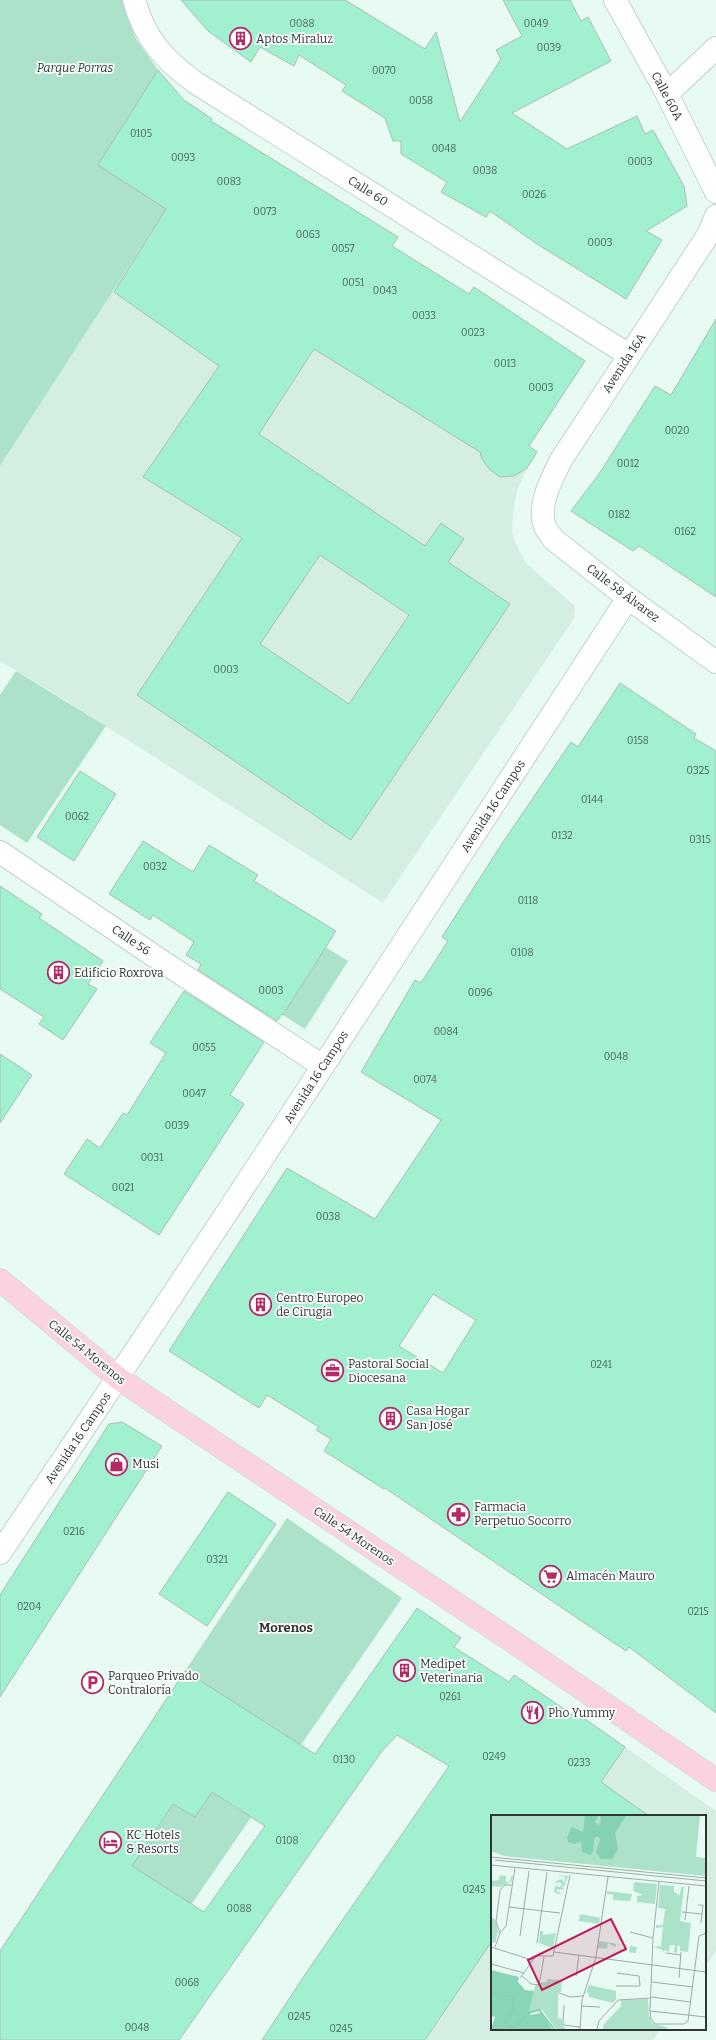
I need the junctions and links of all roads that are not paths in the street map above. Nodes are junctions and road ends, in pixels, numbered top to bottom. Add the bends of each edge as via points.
1 (134, 0) edge
2 (615, 0) edge
3 (716, 48) edge
4 (667, 94) junction
5 (716, 192) edge
6 (716, 216) edge
7 (629, 355) junction
8 (543, 514) joint
9 (628, 598) junction
10 (716, 662) edge
11 (0, 852) edge
12 (323, 1066) junction
13 (0, 1280) edge
14 (118, 1378) junction
15 (0, 1553) edge
16 (716, 1780) edge

1 - 7 street, Calle 60 via 140,20 156,47 174,67 196,83
2 - 4 street, Calle 60A
3 - 4 street
4 - 5 street, Calle 60A
6 - 7 street, Avenida 16A via 708,235
7 - 8 street, Avenida 16A via 561,460 548,485
8 - 9 street, Calle 58 Álvarez via 545,526 553,539
9 - 10 street, Calle 58 Álvarez
9 - 12 street, Avenida 16 Campos
11 - 12 street, Calle 56
12 - 14 street, Avenida 16 Campos
13 - 14 main road, Calle 54 Morenos
14 - 15 street, Avenida 16 Campos
14 - 16 main road, Calle 54 Morenos

